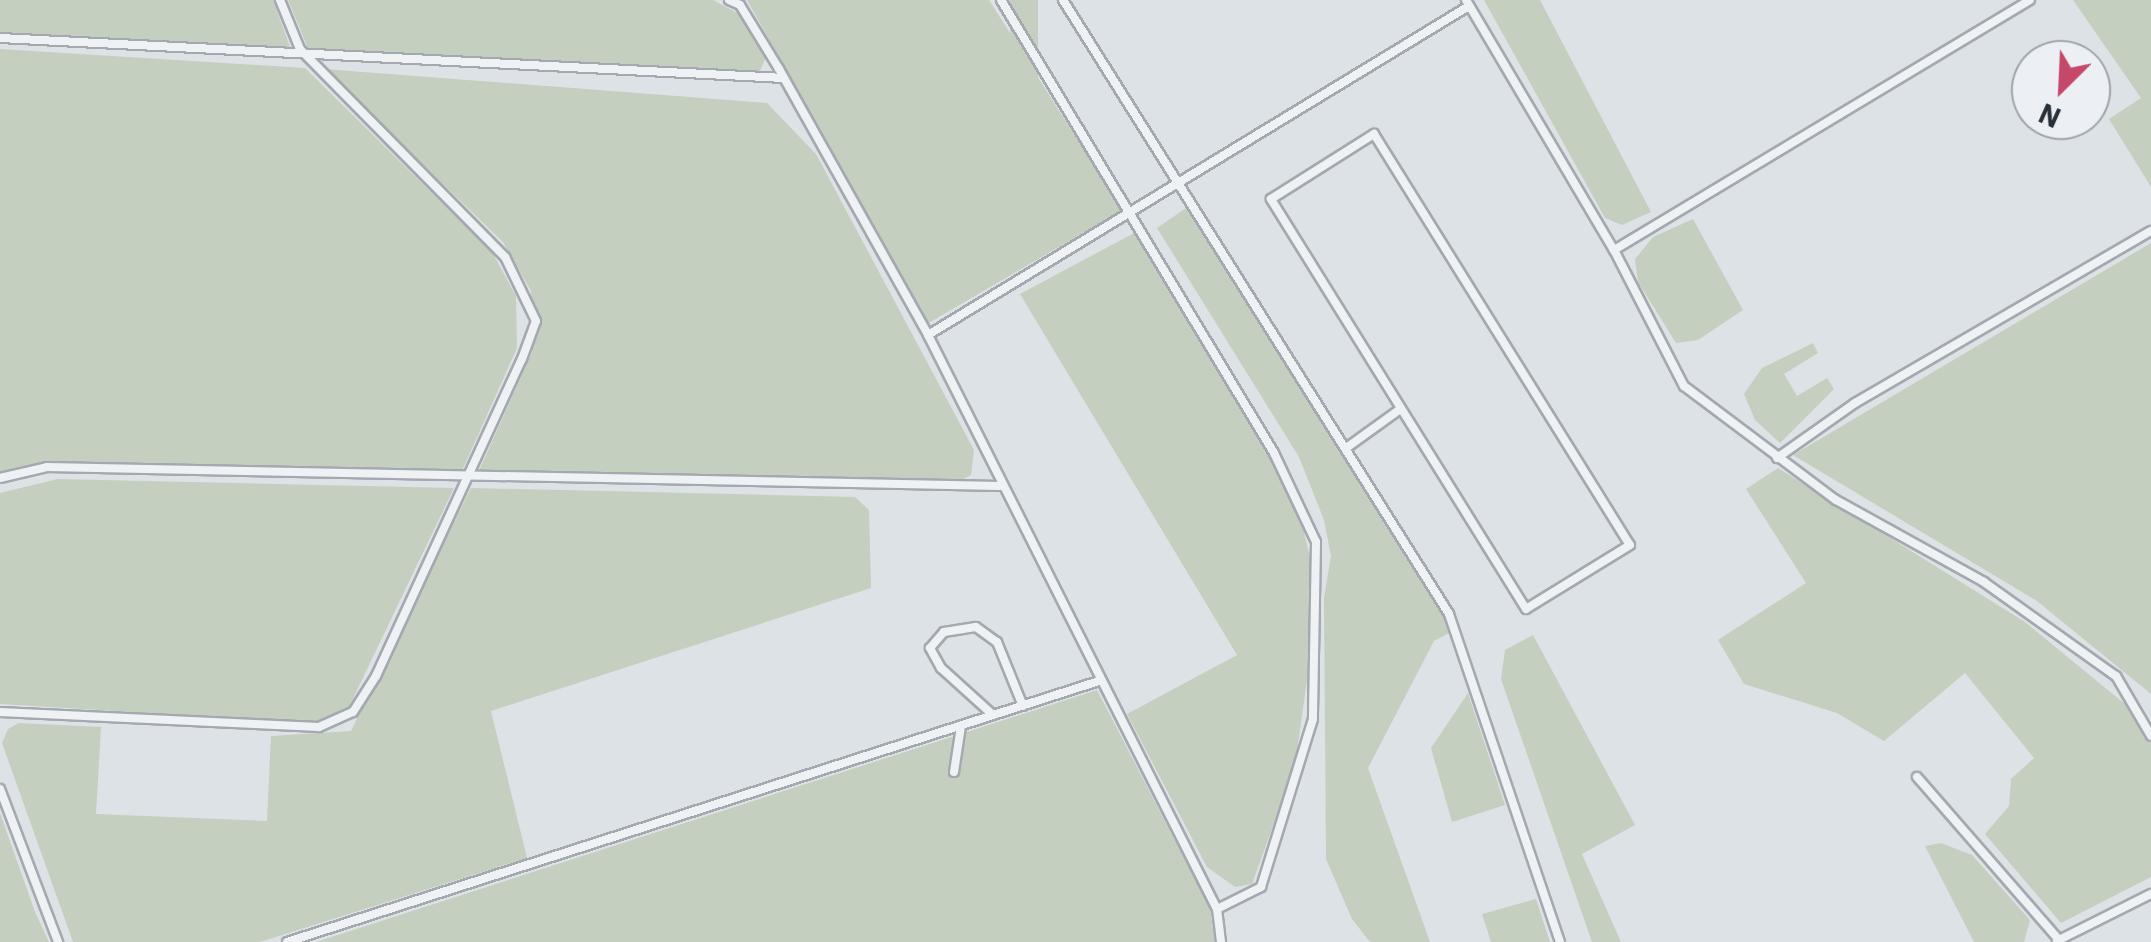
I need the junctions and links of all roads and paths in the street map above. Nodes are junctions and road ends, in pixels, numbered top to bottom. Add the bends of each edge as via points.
1 (280, 0) edge
2 (728, 0) edge
3 (1002, 0) edge
4 (1064, 0) edge
5 (2030, 0) edge
6 (1468, 3) edge
7 (0, 38) edge
8 (306, 56) junction
9 (783, 78) junction
10 (1178, 188) junction
11 (1134, 212) junction
12 (2151, 231) edge
13 (1614, 250) junction
14 (928, 335) junction
15 (1399, 410) junction
16 (1349, 446) junction
17 (1778, 458) junction
18 (0, 478) edge
19 (466, 480) junction
20 (1000, 486) junction
21 (1099, 681) junction
22 (1022, 706) junction
23 (0, 712) edge
24 (993, 715) junction
25 (961, 726) junction
26 (2151, 736) edge
27 (954, 772) dead end
28 (1917, 777) dead end
29 (0, 789) edge
30 (2151, 894) edge
31 (1218, 909) junction
32 (2057, 941) edge
33 (58, 942) edge
34 (287, 942) edge
35 (1221, 942) edge
36 (1560, 942) edge

1 - 8 lane
2 - 9 lane via 740,4
3 - 11 lane
4 - 10 lane
5 - 13 lane
6 - 10 lane
6 - 13 lane
7 - 8 lane
8 - 9 lane
8 - 19 lane via 505,257 528,294 536,321
9 - 14 lane
10 - 11 lane
10 - 16 lane
11 - 14 lane
11 - 31 lane via 1274,453 1316,542 1312,719 1260,887
12 - 17 lane via 1855,404
13 - 17 lane via 1684,386
14 - 20 lane
15 - 15 lane via 1271,199 1374,134 1630,546 1526,609
15 - 16 lane
16 - 36 lane via 1449,614
17 - 26 lane via 1836,500 1984,582 2116,676
18 - 19 lane via 47,468
19 - 20 lane
19 - 23 lane via 353,712 319,727
20 - 21 lane
21 - 22 lane
21 - 31 lane
22 - 24 lane
22 - 24 lane via 997,642 976,628 944,632 930,648 941,668
24 - 25 lane
25 - 27 lane
25 - 34 lane
28 - 32 lane
29 - 33 lane
30 - 32 lane
31 - 35 lane

